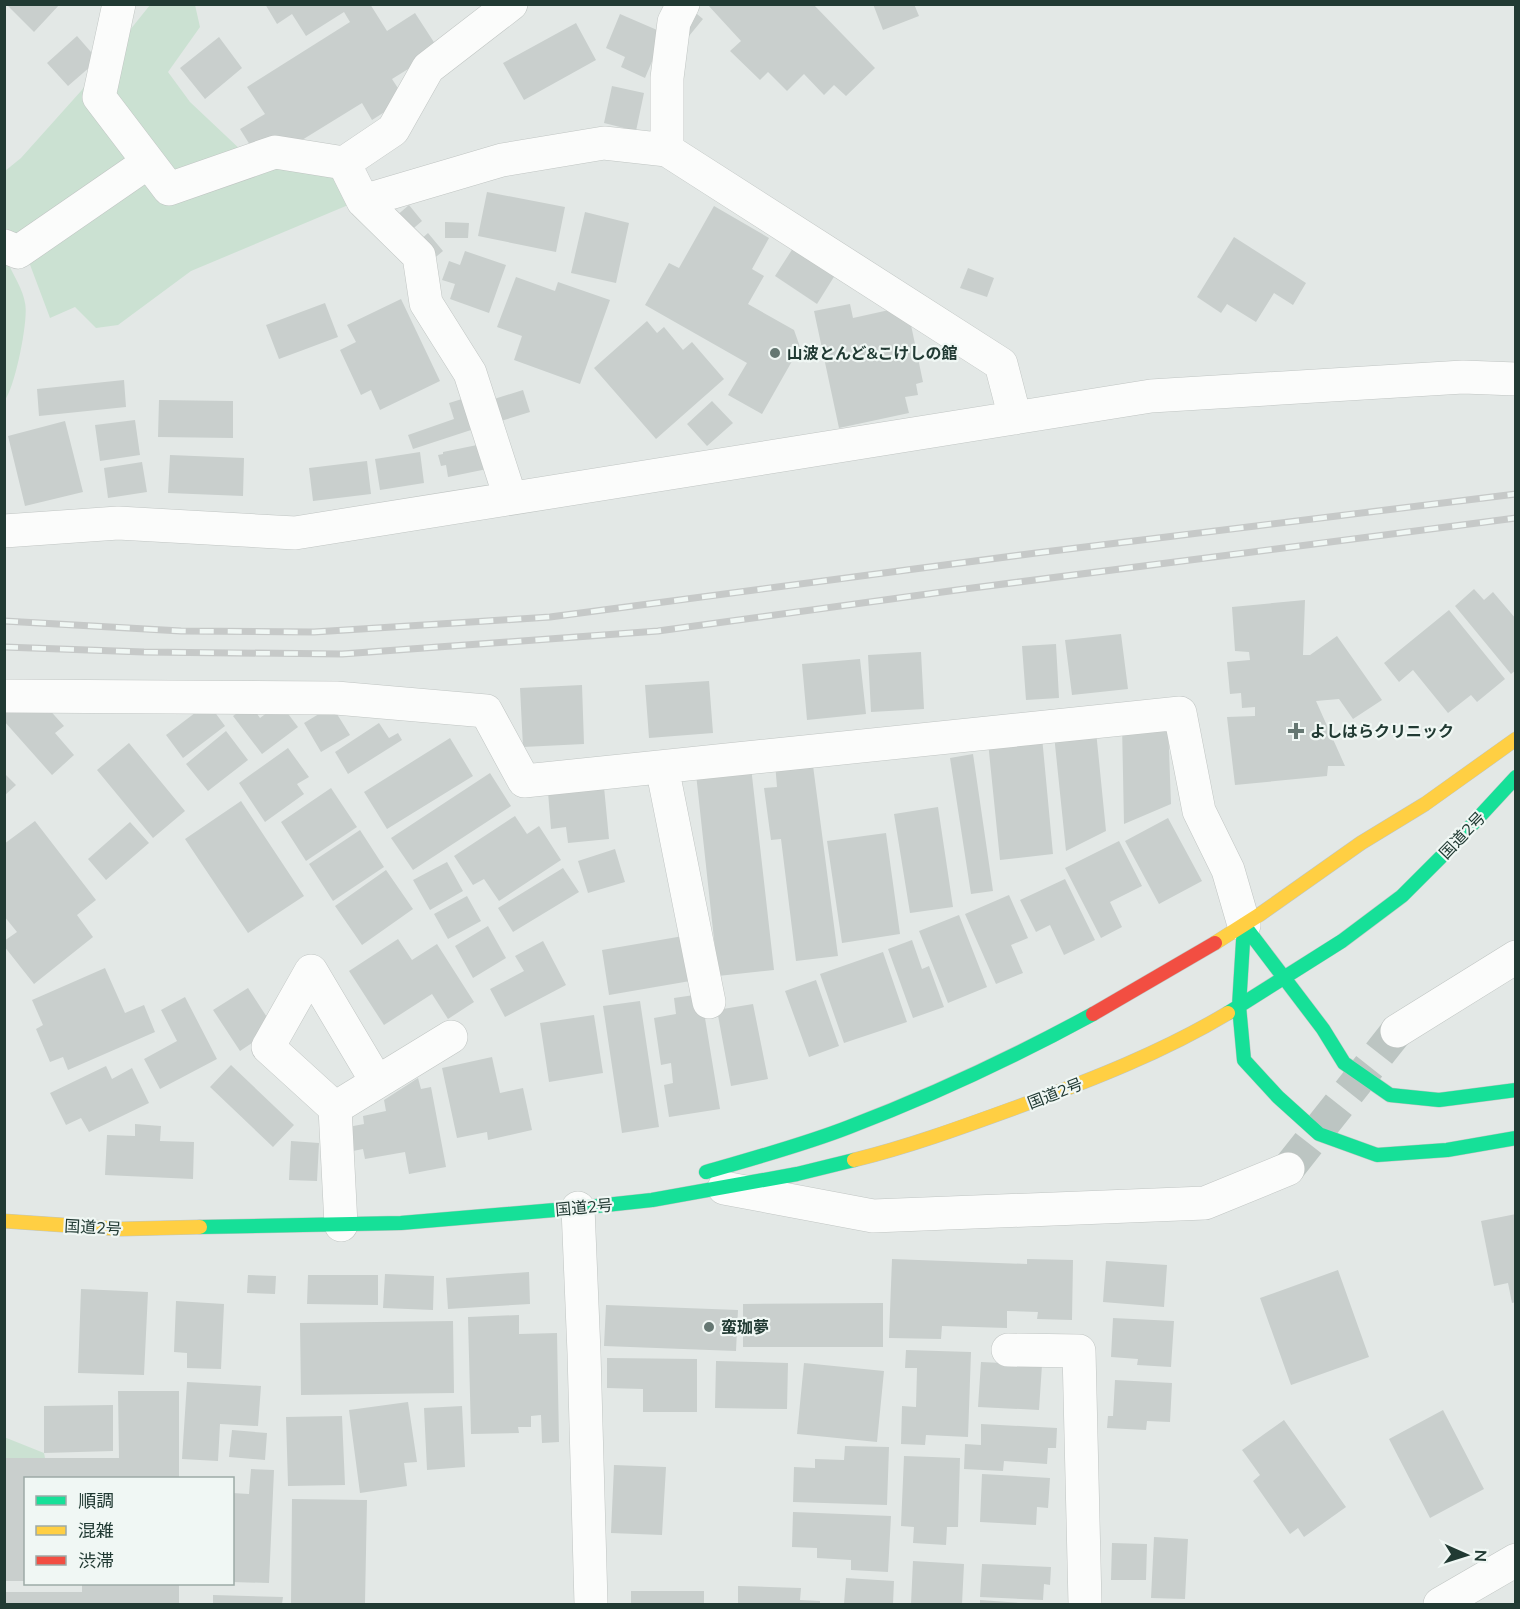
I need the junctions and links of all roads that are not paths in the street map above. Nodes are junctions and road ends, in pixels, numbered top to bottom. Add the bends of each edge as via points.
1 (119, 4) edge
2 (511, 4) edge
3 (683, 4) edge
4 (667, 150) junction
5 (147, 163) junction
6 (344, 163) junction
7 (363, 201) junction
8 (4, 246) edge
9 (1515, 379) edge
10 (1015, 418) junction
11 (510, 497) junction
12 (4, 531) edge
13 (4, 696) edge
14 (1515, 740) edge
15 (662, 767) junction
16 (1515, 777) edge
17 (1244, 925) junction
18 (1515, 957) edge
19 (1286, 978) junction
20 (709, 1002) dead end
21 (1239, 1006) junction
22 (1397, 1030) tunnel mouth
23 (451, 1037) dead end
24 (377, 1082) junction
25 (1515, 1090) edge
26 (335, 1108) junction
27 (1515, 1138) edge
28 (1288, 1169) tunnel mouth
29 (689, 1176) dead end
30 (648, 1187) dead end
31 (724, 1188) junction
32 (578, 1208) junction
33 (505, 1213) junction
34 (4, 1221) edge
35 (341, 1224) junction
36 (1008, 1350) dead end
37 (1515, 1560) edge
38 (591, 1605) edge
39 (1085, 1605) edge
40 (1440, 1605) edge

1 - 5 street via 99,98
2 - 6 street via 428,68 393,130
3 - 4 street via 674,22 667,78
4 - 7 street via 604,143 524,156
4 - 10 street via 1001,364
5 - 6 street via 169,189 275,152
5 - 8 street via 18,252
6 - 7 street
7 - 11 street via 419,256 426,303 470,373
9 - 10 street via 1463,377 1151,396
10 - 11 street
11 - 12 street via 295,532 118,523
13 - 15 street via 336,698 486,711 524,781
14 - 17 main road
15 - 17 street via 1180,713 1199,811 1228,870
15 - 20 street
16 - 19 main road, 国道2号 via 1402,896
17 - 19 main road
17 - 21 main road
17 - 29 main road via 1120,1000 992,1068 858,1124
18 - 22 street
19 - 21 main road, 国道2号
19 - 25 main road via 1344,1063 1390,1095 1439,1100
21 - 27 main road via 1244,1060 1278,1098 1319,1134 1377,1155 1447,1150
21 - 31 main road, 国道2号 via 1148,1054 1010,1111 868,1156
23 - 24 street
24 - 26 street
24 - 26 street via 311,970 268,1047
26 - 35 street
28 - 31 street via 1205,1203 873,1216
30 - 33 main road, 国道2号
31 - 32 main road, 国道2号
32 - 33 main road, 国道2号
32 - 38 street
33 - 35 main road, 国道2号 via 401,1223
34 - 35 main road, 国道2号 via 121,1229
36 - 39 street via 1079,1351
37 - 40 street

